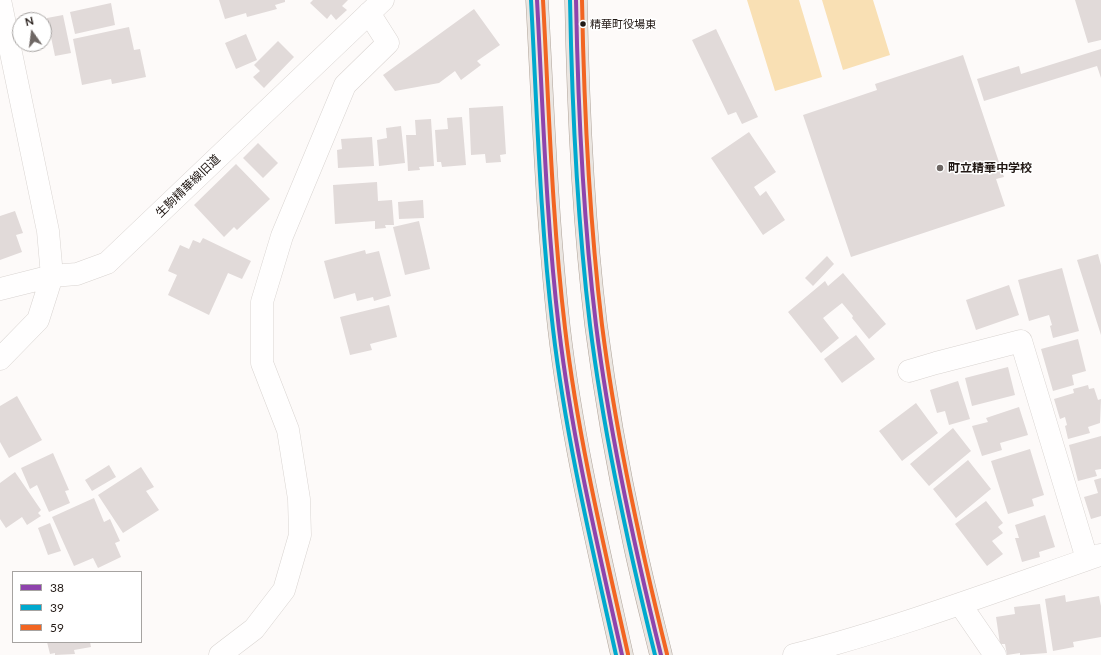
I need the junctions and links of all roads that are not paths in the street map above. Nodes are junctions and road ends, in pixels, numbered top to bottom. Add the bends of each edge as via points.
1 (0, 0) edge
2 (537, 0) edge
3 (576, 0) edge
4 (376, 7) edge
5 (52, 276) junction
6 (0, 289) edge
7 (0, 359) edge
8 (909, 372) dead end
9 (1094, 557) edge
10 (960, 604) junction
11 (220, 655) edge
12 (622, 655) edge
13 (661, 655) edge
14 (794, 655) edge
15 (995, 655) edge

1 - 5 street via 48,231
2 - 12 main road via 560,329 575,434
3 - 13 main road via 578,88 596,325 632,532
4 - 5 street, 生駒精華線旧道 via 107,263 77,274
4 - 11 street via 388,43 345,85 282,236 262,302 262,363 288,430 299,499 300,535 284,590 254,630
5 - 6 street, 生駒精華線旧道
5 - 7 street via 38,320
8 - 9 street via 1021,341
9 - 10 street
10 - 14 street
10 - 15 street

